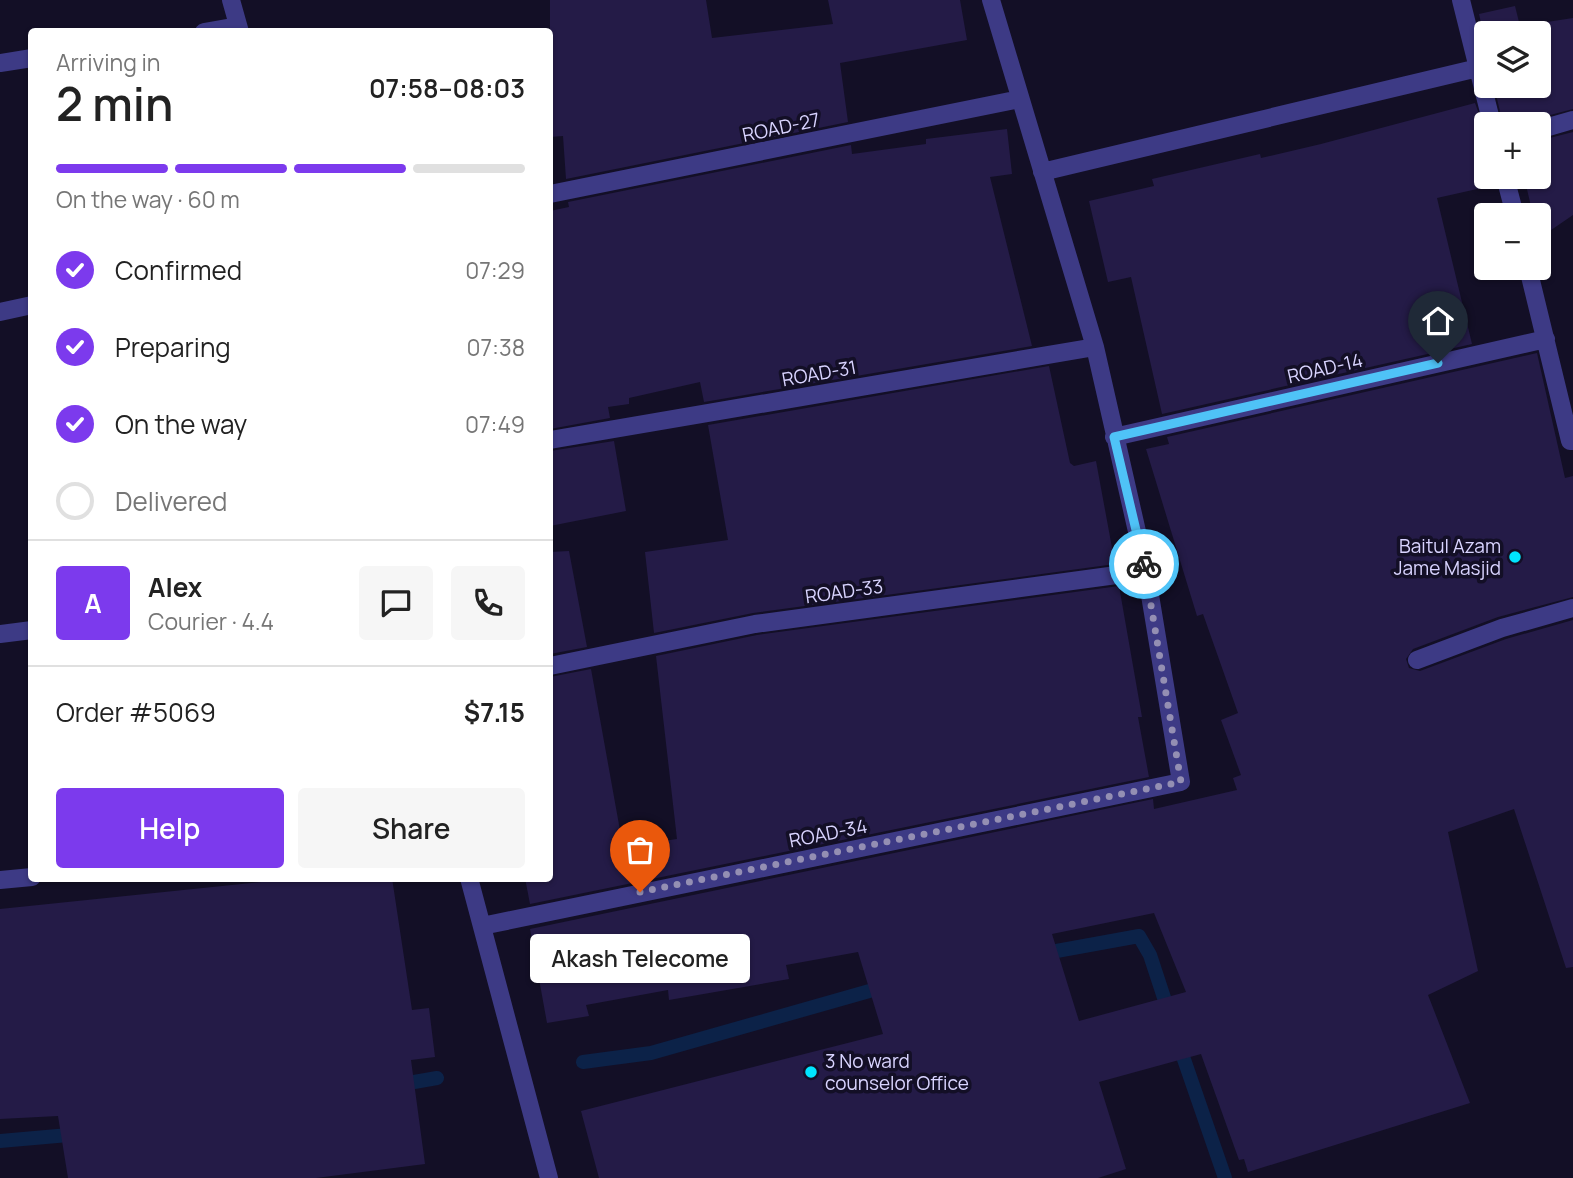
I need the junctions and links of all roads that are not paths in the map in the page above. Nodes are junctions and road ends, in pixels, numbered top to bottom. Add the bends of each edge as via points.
1 (231, 0) edge
2 (991, 0) edge
3 (1461, 0) edge
4 (239, 28) edge
5 (1474, 52) edge
6 (28, 59) edge
7 (0, 63) edge
8 (1474, 69) edge
9 (1020, 99) junction
10 (1573, 120) edge
11 (1551, 126) edge
12 (1042, 172) junction
13 (553, 193) edge
14 (1531, 280) edge
15 (28, 305) edge
16 (0, 312) edge
17 (1546, 339) junction
18 (1096, 347) junction
19 (1114, 437) junction
20 (553, 439) edge
21 (1572, 441) edge
22 (1146, 571) junction
23 (1573, 608) edge
24 (28, 630) edge
25 (0, 634) edge
26 (1418, 660) dead end
27 (553, 665) edge
28 (28, 877) edge
29 (0, 880) edge
30 (470, 882) edge
31 (482, 926) junction
32 (549, 1178) edge

1 - 4 street
2 - 9 street
3 - 5 street
6 - 7 street
8 - 12 street
9 - 12 street
9 - 13 street, ROAD-27
10 - 11 street
12 - 18 street
14 - 17 street
15 - 16 street
17 - 19 street, ROAD-14
17 - 21 street
18 - 19 street
18 - 20 street, ROAD-31
19 - 22 street
22 - 27 street, ROAD-33 via 755,624
22 - 31 street, ROAD-34 via 1181,782
23 - 26 street via 1502,628
24 - 25 street
28 - 29 street
30 - 31 street
31 - 32 street

